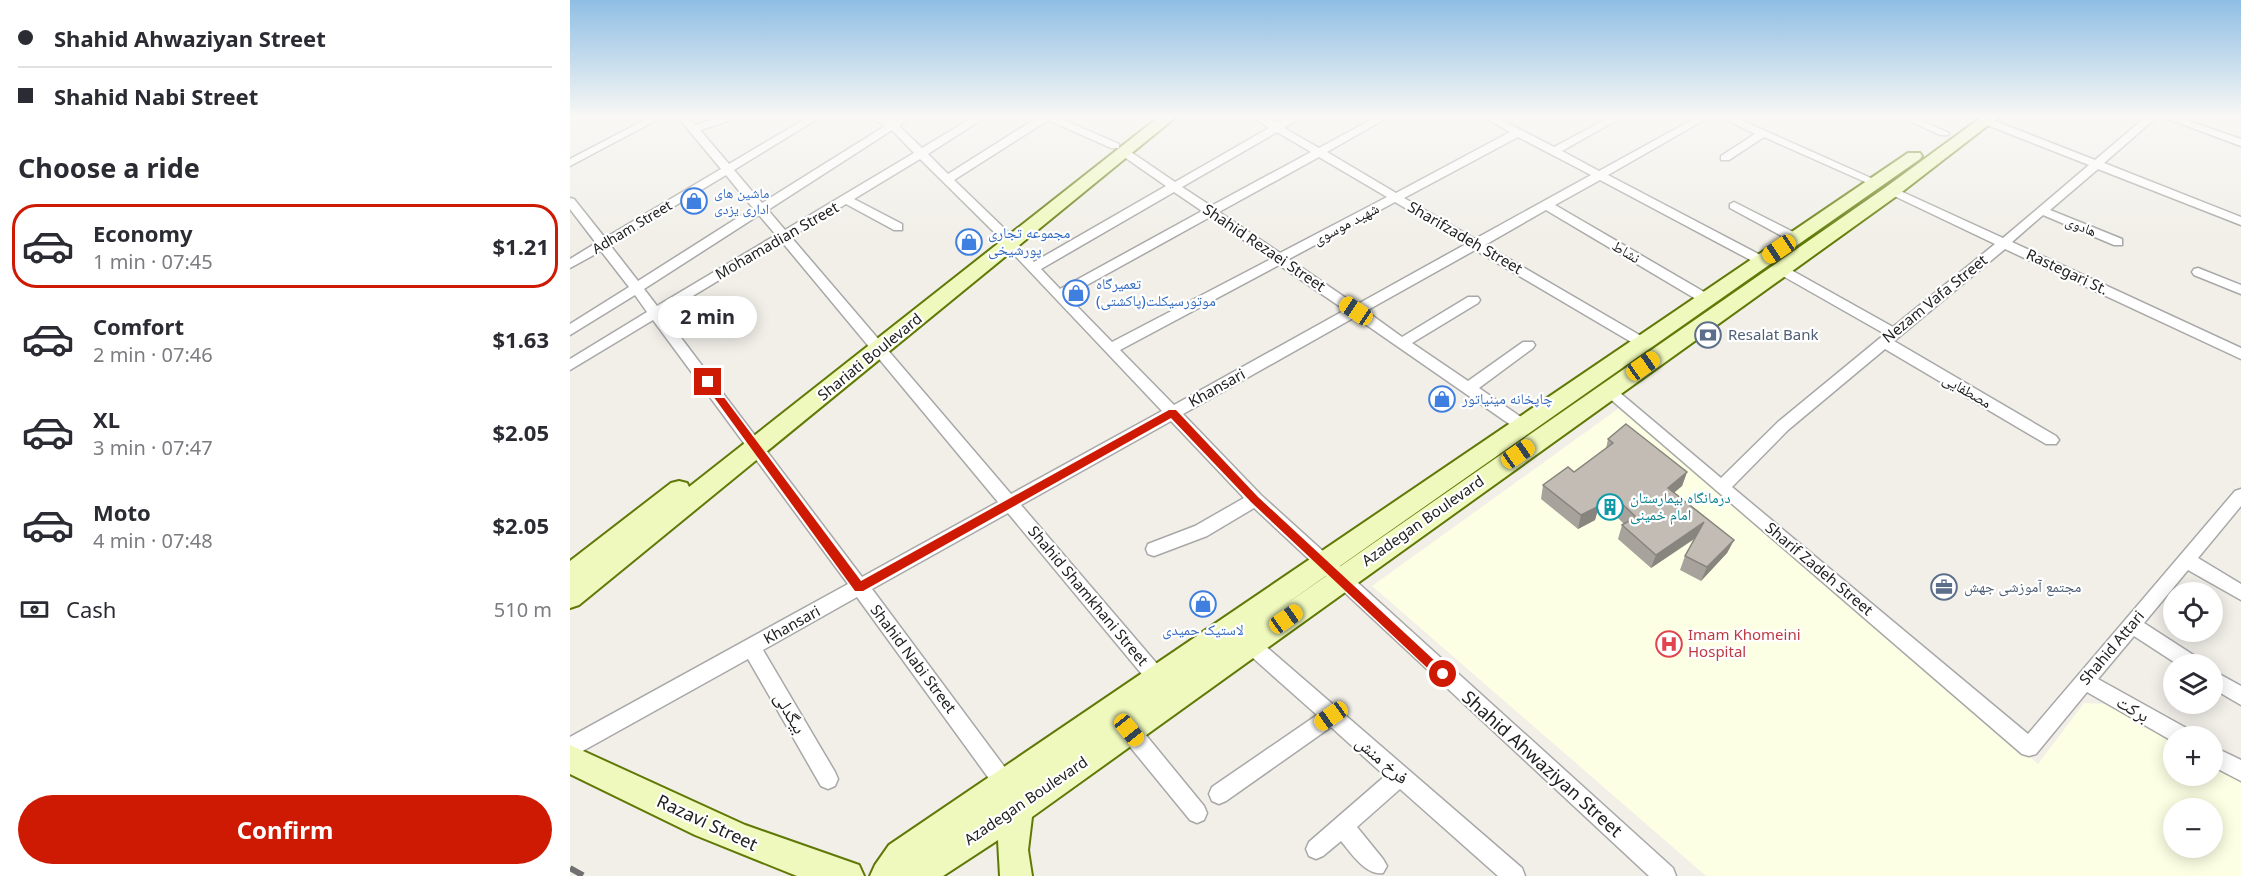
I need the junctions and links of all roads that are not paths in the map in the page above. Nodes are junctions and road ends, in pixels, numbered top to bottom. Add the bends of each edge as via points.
1 (716, 157) edge
2 (749, 157) edge
3 (842, 157) edge
4 (916, 157) edge
5 (924, 157) edge
6 (982, 157) edge
7 (1109, 157) edge
8 (1131, 157) edge
9 (1225, 157) edge
10 (1310, 157) edge
11 (1327, 157) edge
12 (1472, 157) edge
13 (1565, 157) edge
14 (1633, 157) edge
15 (1817, 157) edge
16 (1917, 157) edge
17 (1926, 157) edge
18 (2080, 157) edge
19 (2105, 157) edge
20 (2097, 164) junction
21 (727, 170) junction
22 (1600, 175) junction
23 (947, 179) junction
24 (1174, 186) junction
25 (1884, 187) junction
26 (1396, 197) junction
27 (847, 200) junction
28 (1546, 205) junction
29 (1734, 206) dead end
30 (572, 207) edge
31 (761, 209) junction
32 (2043, 210) junction
33 (1211, 212) junction
34 (2241, 220) edge
35 (898, 227) dead end
36 (783, 238) junction
37 (1795, 238) junction
38 (1006, 239) junction
39 (2118, 242) dead end
40 (2004, 243) junction
41 (603, 244) junction
42 (1475, 244) junction
43 (1280, 259) junction
44 (570, 264) edge
45 (1771, 265) junction
46 (1033, 268) junction
47 (2198, 272) dead end
48 (1741, 286) junction
49 (636, 288) junction
50 (2241, 290) edge
51 (1059, 295) junction
52 (1706, 299) junction
53 (1473, 300) dead end
54 (1356, 311) junction
55 (654, 312) junction
56 (570, 330) edge
57 (1888, 337) junction
58 (1402, 343) junction
59 (1643, 343) junction
60 (874, 344) junction
61 (1528, 345) dead end
62 (1110, 349) junction
63 (2241, 354) edge
64 (570, 365) edge
65 (1469, 388) junction
66 (1608, 391) junction
67 (1172, 413) junction
68 (1523, 426) junction
69 (2052, 440) dead end
70 (752, 442) junction
71 (1722, 487) junction
72 (2241, 496) edge
73 (1255, 500) junction
74 (1009, 504) junction
75 (1154, 549) dead end
76 (2186, 560) junction
77 (1332, 572) junction
78 (570, 576) edge
79 (859, 587) junction
80 (2241, 593) edge
81 (570, 597) edge
82 (2132, 625) junction
83 (1250, 644) junction
84 (751, 647) junction
85 (2177, 654) edge
86 (1157, 678) junction
87 (2085, 681) junction
88 (2223, 685) edge
89 (2241, 696) edge
90 (1331, 716) junction
91 (2164, 726) edge
92 (1129, 730) junction
93 (2030, 747) joint
94 (570, 748) edge
95 (570, 759) edge
96 (2223, 760) edge
97 (2241, 771) edge
98 (1400, 776) junction
99 (828, 779) dead end
100 (1219, 794) dead end
101 (1012, 796) junction
102 (1197, 813) dead end
103 (1342, 826) junction
104 (1316, 849) dead end
105 (1376, 866) dead end
106 (848, 876) edge
107 (886, 876) edge
108 (908, 876) edge
109 (1016, 876) edge
110 (1514, 876) edge
111 (1665, 876) edge

1 - 21 street, Shahid Shamkhani Street
2 - 21 street, Adham Street
3 - 31 street
4 - 27 street, Mohamadian Street
5 - 23 street, Shahid Ahwaziyan Street
6 - 23 street
7 - 38 main road, Shariati Boulevard
8 - 24 street, Shahid Rezaei Street
9 - 24 street
10 - 33 street
11 - 26 street, Sharifzadeh Street
12 - 26 street, شهید موسوی
13 - 22 street, مصطفایی
14 - 22 street, Khansari
15 - 25 street, Rastegari St.
16 - 25 main road, Azadegan Boulevard
17 - 25 main road, Azadegan Boulevard
18 - 20 street
19 - 20 street, Nezam Vafa Street
20 - 32 street, Nezam Vafa Street
20 - 34 street
21 - 31 street, Shahid Shamkhani Street
21 - 41 street, Adham Street
22 - 28 street, Khansari
22 - 45 street, مصطفایی
23 - 38 street, Shahid Ahwaziyan Street
24 - 33 street, Shahid Rezaei Street
24 - 46 street
25 - 37 main road, Azadegan Boulevard
25 - 40 street, Rastegari St.
25 - 45 main road, Azadegan Boulevard
26 - 42 street, Sharifzadeh Street
26 - 43 street, شهید موسوی
27 - 35 street
27 - 36 street, Mohamadian Street
28 - 42 street, Khansari
28 - 52 street, نشاط
29 - 37 street
30 - 41 street, Shahid Nabi Street
31 - 36 street, Shahid Shamkhani Street
31 - 49 street
32 - 39 street, هادوی
32 - 40 street, Nezam Vafa Street
33 - 43 street, Shahid Rezaei Street
33 - 51 street
36 - 55 street, Mohamadian Street
36 - 60 street, Shahid Shamkhani Street
37 - 45 main road, Azadegan Boulevard
38 - 46 street, Shahid Ahwaziyan Street
38 - 60 main road, Shariati Boulevard
40 - 57 street, Nezam Vafa Street
40 - 63 street, Rastegari St.
41 - 44 street, Adham Street
41 - 49 street, Shahid Nabi Street
42 - 54 street, Khansari
42 - 59 street, Sharifzadeh Street
43 - 54 street, Shahid Rezaei Street
43 - 62 street, شهید موسوی
45 - 48 main road, Azadegan Boulevard
45 - 57 street, مصطفایی
46 - 51 street, Shahid Ahwaziyan Street
47 - 50 street
48 - 52 main road, Azadegan Boulevard
48 - 66 main road, Azadegan Boulevard
49 - 55 street, Shahid Nabi Street
49 - 56 street
51 - 62 street, Shahid Ahwaziyan Street
52 - 59 main road, Azadegan Boulevard
53 - 58 street
54 - 58 street, Shahid Rezaei Street
54 - 67 street, Khansari
55 - 64 street, Mohamadian Street
55 - 70 street, Shahid Nabi Street
57 - 69 street, مصطفایی
57 - 71 street, Nezam Vafa Street via 1783,426
58 - 65 street, Shahid Rezaei Street
59 - 68 main road, Azadegan Boulevard
60 - 70 main road, Shariati Boulevard
60 - 74 street, Shahid Shamkhani Street
61 - 65 street
62 - 67 street, Shahid Ahwaziyan Street
65 - 68 street, Shahid Rezaei Street
66 - 71 street, Sharif Zadeh Street
66 - 77 main road, Azadegan Boulevard
67 - 73 street, Shahid Ahwaziyan Street
67 - 74 street, Khansari
68 - 77 main road, Azadegan Boulevard
70 - 78 main road, Shariati Boulevard
70 - 79 street, Shahid Nabi Street
70 - 81 main road, Shariati Boulevard
71 - 93 street, Sharif Zadeh Street
72 - 76 street, Shahid Attari
73 - 75 street via 1202,531
73 - 77 street, Shahid Ahwaziyan Street
74 - 79 street, Khansari
74 - 86 street, Shahid Shamkhani Street
76 - 80 street
76 - 82 street, Shahid Attari
77 - 83 main road, Azadegan Boulevard
77 - 86 main road, Azadegan Boulevard
77 - 111 street, Shahid Ahwaziyan Street
79 - 84 street, Khansari
79 - 101 street, Shahid Nabi Street
82 - 85 street
82 - 87 street, Shahid Attari
83 - 90 street, فرخ منش
83 - 92 main road, Azadegan Boulevard
84 - 94 street, Khansari
84 - 99 street, بیگدلی
86 - 101 main road, Azadegan Boulevard
87 - 91 street, برکت
87 - 93 street, Shahid Attari
88 - 89 street
90 - 98 street, فرخ منش
90 - 100 street
92 - 101 main road, Azadegan Boulevard
92 - 102 street
95 - 106 main road, Razavi Street via 744,842
96 - 97 street
98 - 103 street
98 - 110 street, فرخ منش
101 - 107 main road, Azadegan Boulevard via 900,856
101 - 108 main road, Azadegan Boulevard via 919,873
101 - 109 main road via 1012,860
103 - 104 street
103 - 105 street

